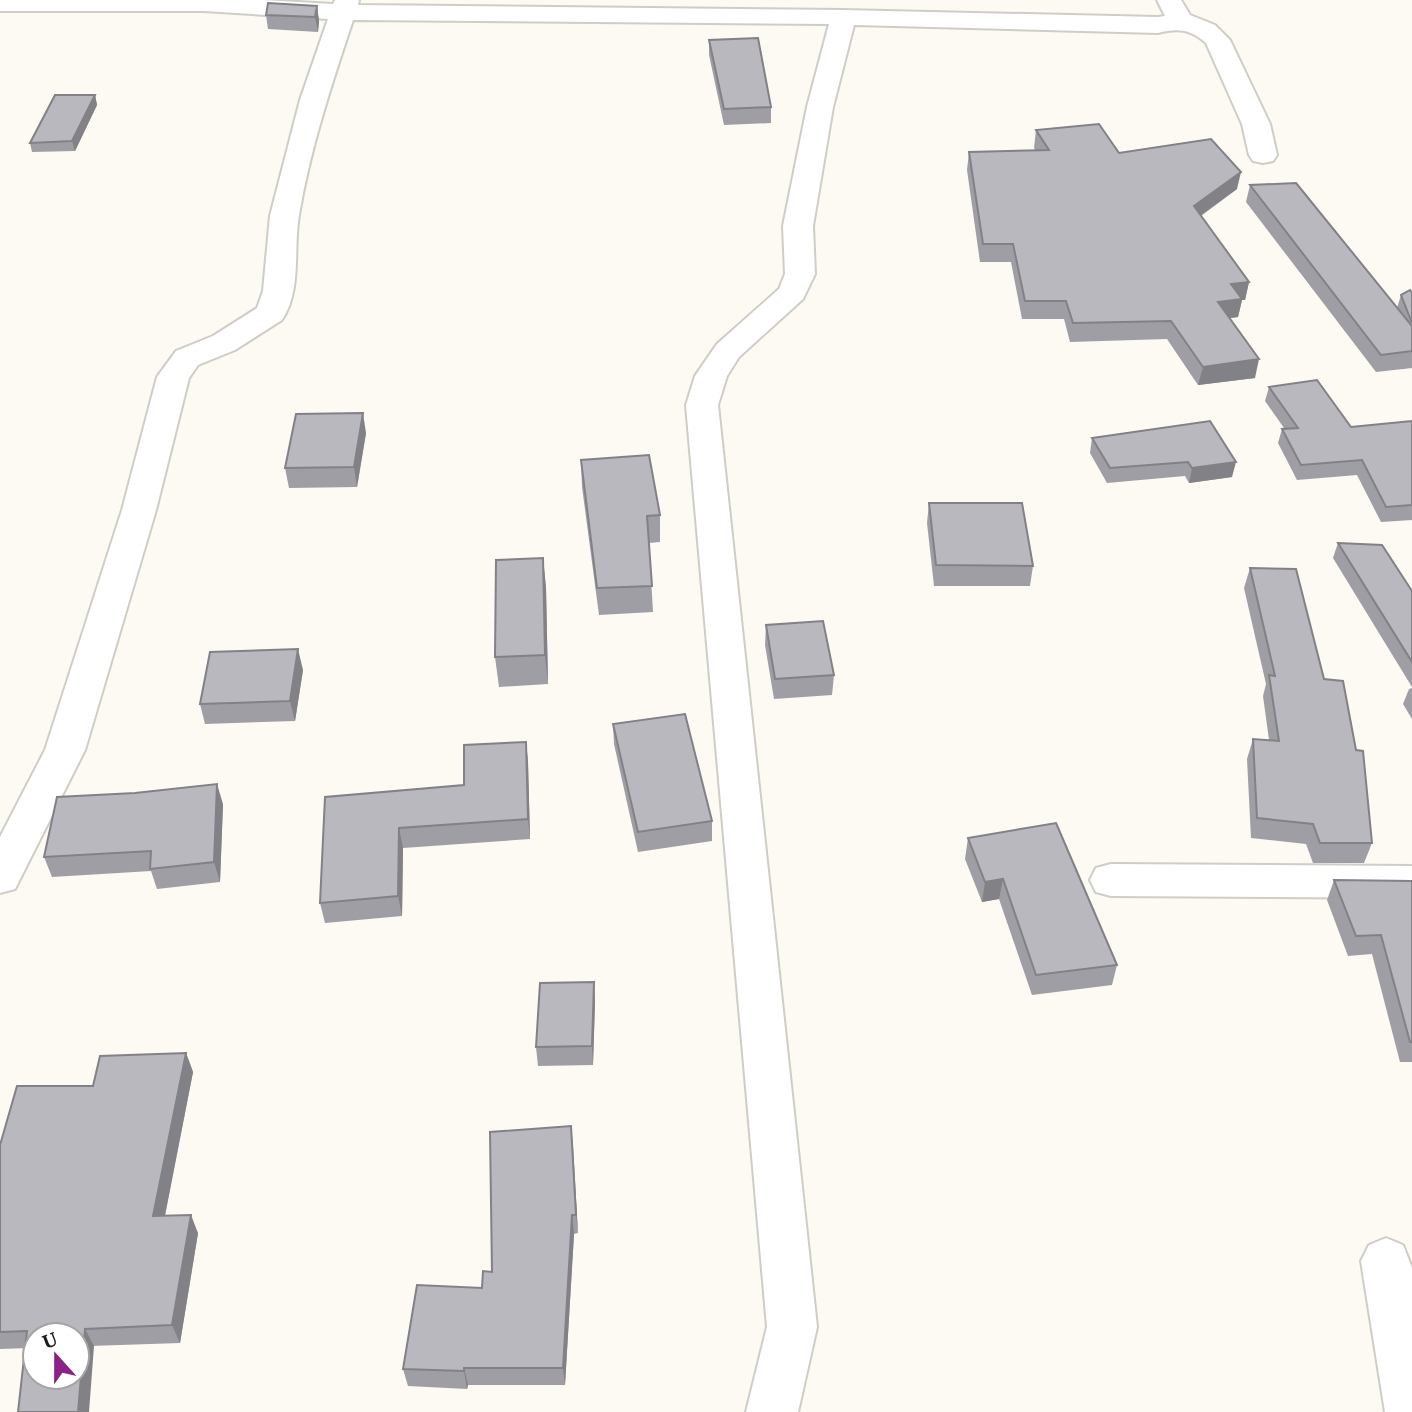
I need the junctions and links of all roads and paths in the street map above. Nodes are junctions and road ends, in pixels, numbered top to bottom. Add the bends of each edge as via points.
1 (0, 4) edge
2 (345, 6) edge
3 (1174, 10) edge
4 (843, 17) junction
5 (1263, 155) dead end
6 (0, 877) edge
7 (1111, 880) dead end
8 (1412, 882) edge
9 (1386, 1261) dead end
10 (772, 1412) edge
11 (1411, 1412) edge

1 - 2 street
2 - 4 street
2 - 6 street via 313,100 284,216 278,291 271,313 224,343 187,358 173,377 139,510 65,750
3 - 4 street via 1158,25
3 - 5 street via 1217,40 1256,124
4 - 10 street via 820,107 798,226 800,274 792,293 728,351 711,376 702,405 792,1327
7 - 8 street
9 - 11 street

